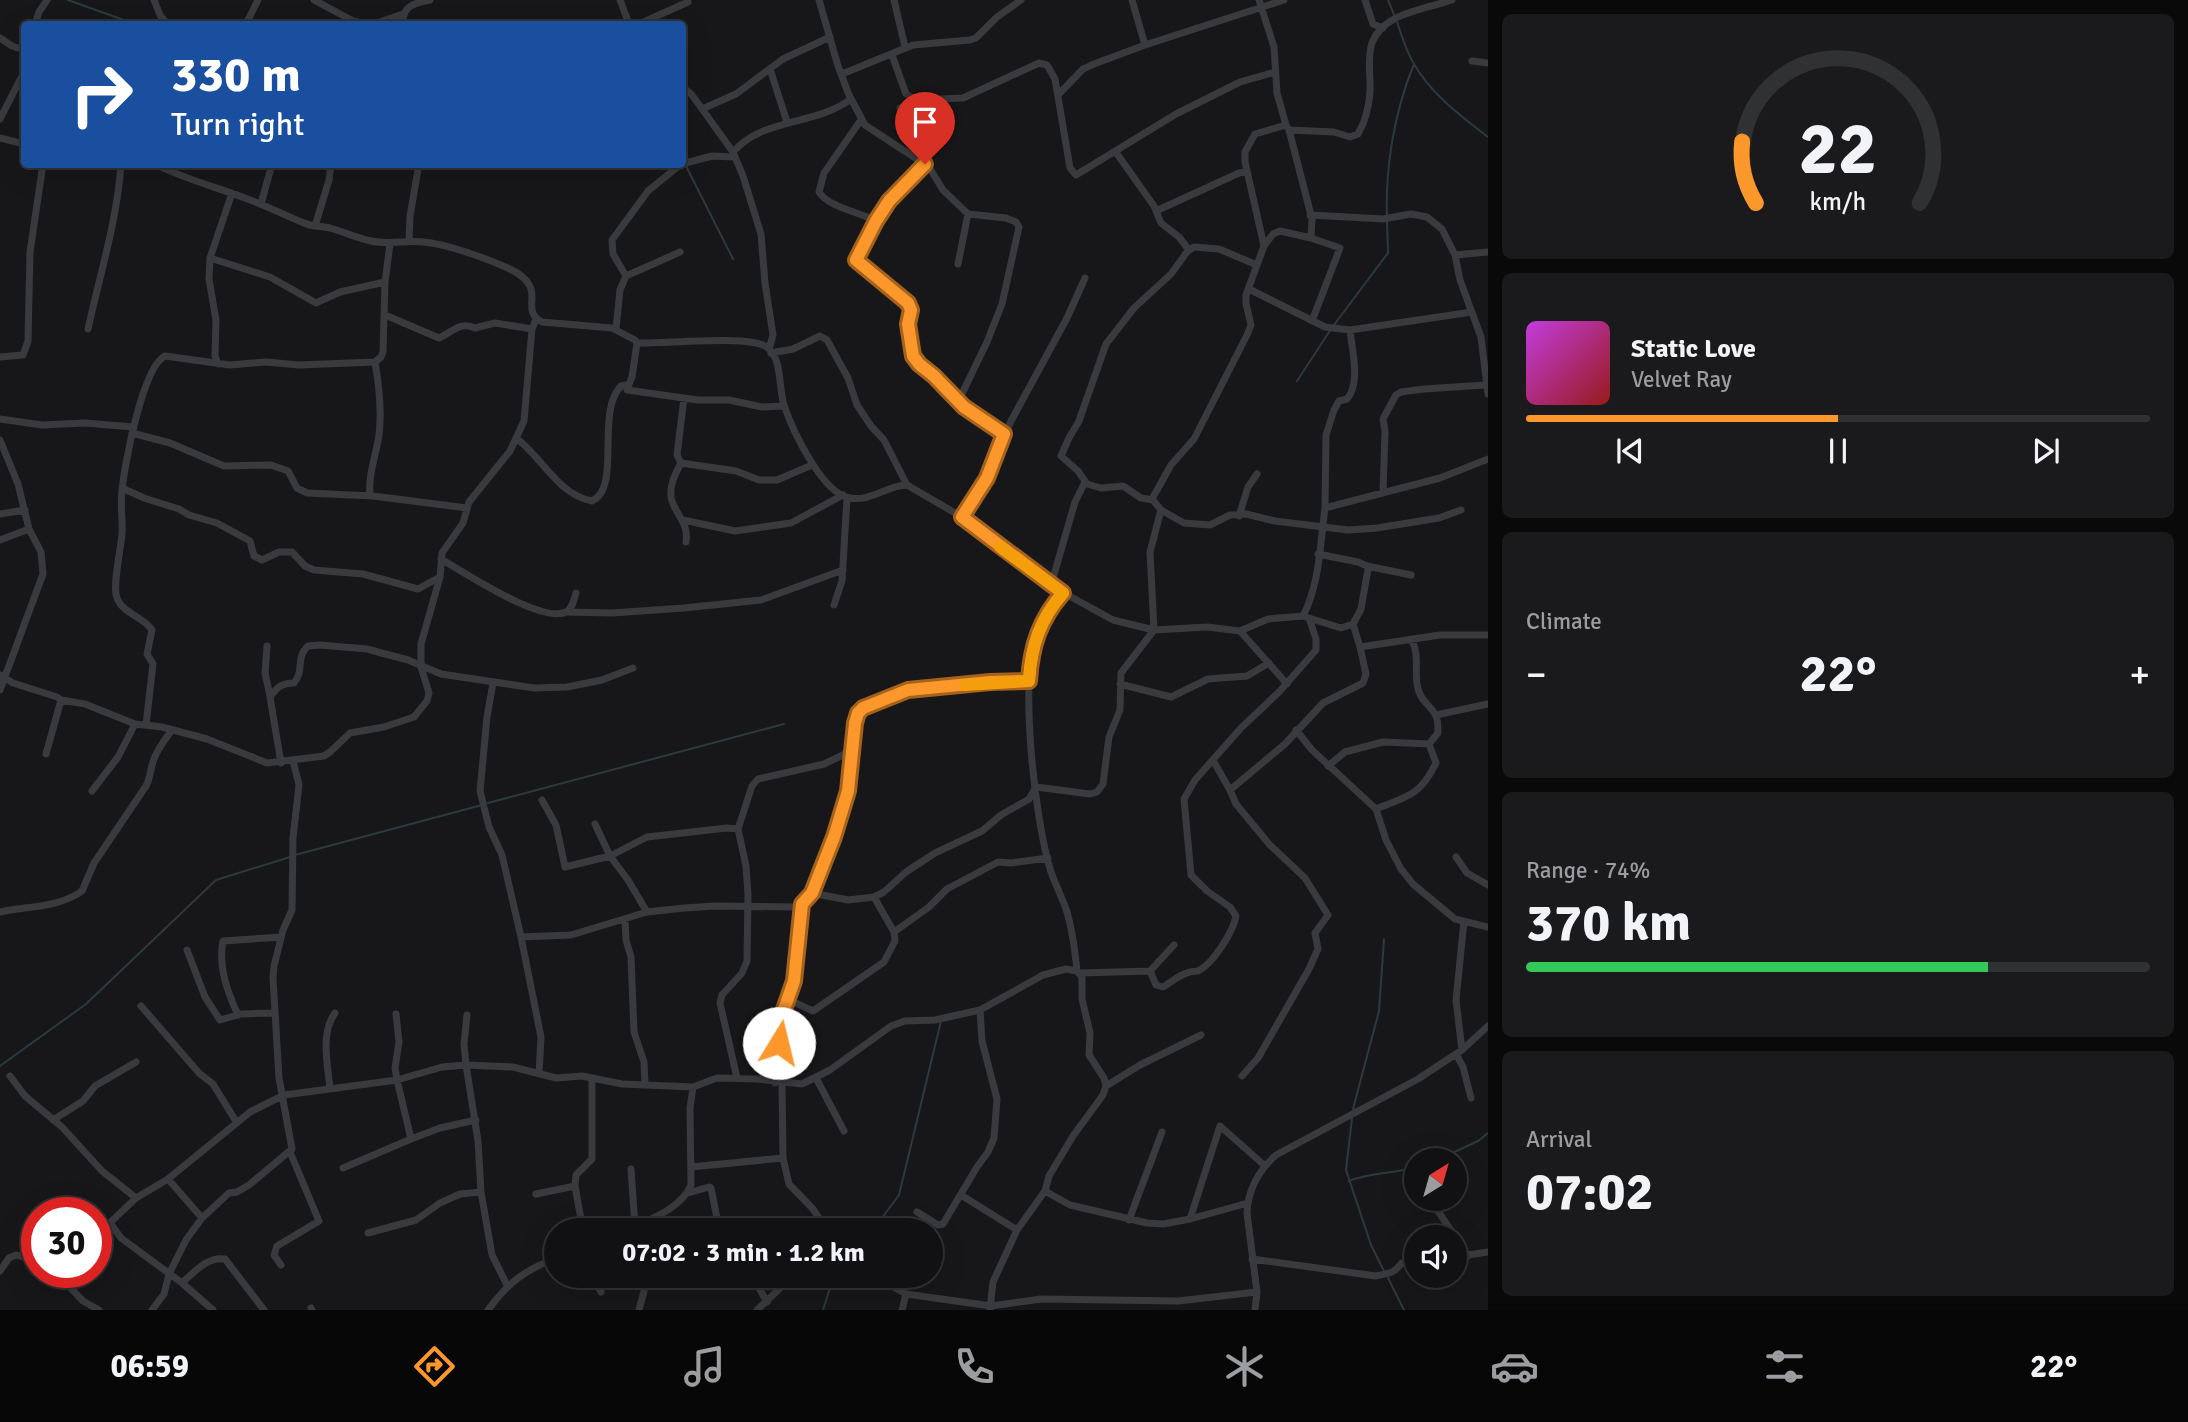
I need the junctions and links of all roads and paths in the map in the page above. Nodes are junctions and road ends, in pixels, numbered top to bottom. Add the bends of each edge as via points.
1 (47, 0) edge
2 (154, 0) edge
3 (258, 0) edge
4 (314, 0) edge
5 (430, 0) edge
6 (620, 0) edge
7 (687, 0) edge
8 (819, 0) edge
9 (894, 0) edge
10 (1021, 0) edge
11 (1132, 0) edge
12 (1284, 0) edge
13 (1366, 0) edge
14 (1452, 0) edge
15 (1260, 4) edge
16 (403, 14) junction
17 (37, 21) edge
18 (165, 21) edge
19 (248, 21) edge
20 (354, 21) edge
21 (383, 21) edge
22 (402, 21) edge
23 (628, 21) edge
24 (646, 21) edge
25 (1383, 27) junction
26 (830, 37) junction
27 (0, 38) edge
28 (1145, 45) junction
29 (905, 47) junction
30 (21, 49) edge
31 (892, 55) junction
32 (1472, 61) dead end
33 (1488, 63) edge
34 (771, 69) junction
35 (1275, 72) junction
36 (842, 74) junction
37 (21, 78) edge
38 (686, 91) edge
39 (1058, 94) junction
40 (851, 99) junction
41 (917, 100) junction
42 (900, 108) dead end
43 (702, 109) junction
44 (0, 119) edge
45 (861, 120) junction
46 (787, 122) junction
47 (1288, 127) junction
48 (0, 138) edge
49 (21, 143) edge
50 (1115, 151) junction
51 (733, 154) junction
52 (686, 163) edge
53 (925, 164) junction
54 (42, 168) edge
55 (120, 168) edge
56 (165, 168) edge
57 (270, 168) edge
58 (330, 168) edge
59 (418, 168) edge
60 (677, 168) edge
61 (1247, 172) junction
62 (232, 193) junction
63 (261, 204) junction
64 (1156, 211) junction
65 (968, 214) junction
66 (1310, 215) junction
67 (876, 221) junction
68 (314, 226) junction
69 (1311, 238) junction
70 (410, 241) junction
71 (390, 244) junction
72 (1264, 246) junction
73 (1189, 250) junction
74 (680, 252) dead end
75 (1488, 252) edge
76 (1455, 255) junction
77 (210, 258) junction
78 (958, 264) dead end
79 (1258, 265) junction
80 (626, 276) junction
81 (1085, 278) dead end
82 (385, 282) junction
83 (1249, 289) junction
84 (1472, 312) junction
85 (385, 315) junction
86 (536, 319) junction
87 (1312, 321) junction
88 (88, 329) dead end
89 (532, 329) junction
90 (616, 329) junction
91 (1350, 330) junction
92 (637, 343) junction
93 (770, 351) junction
94 (0, 357) edge
95 (375, 362) junction
96 (218, 364) junction
97 (1487, 389) edge
98 (627, 390) junction
99 (684, 398) junction
100 (958, 402) junction
101 (784, 406) junction
102 (0, 419) edge
103 (133, 430) junction
104 (1004, 434) junction
105 (516, 439) junction
106 (0, 440) edge
107 (1488, 459) edge
108 (681, 463) junction
109 (812, 465) junction
110 (1257, 474) dead end
111 (1085, 482) junction
112 (907, 485) junction
113 (122, 488) junction
114 (1383, 493) junction
115 (370, 496) junction
116 (845, 497) junction
117 (1153, 500) junction
118 (467, 508) junction
119 (1325, 508) junction
120 (25, 510) junction
121 (1161, 510) junction
122 (1461, 510) dead end
123 (0, 514) edge
124 (1239, 516) junction
125 (962, 517) junction
126 (683, 520) junction
127 (1323, 527) junction
128 (29, 529) junction
129 (0, 540) edge
130 (687, 542) dead end
131 (1318, 554) junction
132 (441, 559) junction
133 (1367, 566) junction
134 (843, 570) junction
135 (1411, 575) dead end
136 (440, 578) junction
137 (1051, 585) junction
138 (576, 593) dead end
139 (1063, 593) junction
140 (834, 605) dead end
141 (567, 612) junction
142 (1306, 617) junction
143 (1353, 624) junction
144 (1154, 629) junction
145 (1240, 631) junction
146 (1488, 635) edge
147 (1412, 640) junction
148 (267, 646) dead end
149 (1360, 647) junction
150 (1269, 663) junction
151 (421, 667) junction
152 (633, 668) dead end
153 (2, 676) edge
154 (1029, 681) junction
155 (493, 683) junction
156 (1120, 684) junction
157 (1287, 684) junction
158 (0, 690) edge
159 (270, 697) junction
160 (61, 701) junction
161 (1488, 704) edge
162 (1436, 715) junction
163 (135, 723) junction
164 (146, 724) junction
165 (172, 730) junction
166 (1296, 730) junction
167 (1429, 744) junction
168 (852, 745) junction
169 (46, 754) dead end
170 (293, 761) junction
171 (1214, 762) junction
172 (281, 763) junction
173 (1328, 766) junction
174 (1036, 787) junction
175 (1230, 790) junction
176 (92, 791) dead end
177 (542, 800) dead end
178 (1376, 809) junction
179 (595, 824) dead end
180 (738, 829) junction
181 (610, 856) junction
182 (1456, 857) dead end
183 (1048, 858) junction
184 (1488, 885) edge
185 (812, 893) junction
186 (874, 897) junction
187 (802, 904) junction
188 (747, 906) junction
189 (0, 912) edge
190 (647, 912) junction
191 (625, 919) junction
192 (1464, 921) junction
193 (1488, 927) edge
194 (894, 932) junction
195 (281, 937) junction
196 (521, 937) junction
197 (1174, 945) dead end
198 (187, 950) dead end
199 (1150, 971) junction
200 (1078, 972) junction
201 (788, 999) junction
202 (141, 1006) dead end
203 (980, 1010) junction
204 (275, 1013) junction
205 (335, 1013) dead end
206 (238, 1014) junction
207 (396, 1014) dead end
208 (467, 1015) dead end
209 (1488, 1026) edge
210 (1201, 1035) dead end
211 (1459, 1052) junction
212 (136, 1062) dead end
213 (466, 1065) junction
214 (539, 1074) junction
215 (10, 1076) dead end
216 (1242, 1076) dead end
217 (737, 1078) junction
218 (816, 1078) junction
219 (592, 1079) junction
220 (397, 1080) junction
221 (779, 1083) junction
222 (645, 1084) junction
223 (1106, 1086) junction
224 (693, 1087) junction
225 (330, 1090) junction
226 (284, 1095) junction
227 (1471, 1098) dead end
228 (53, 1120) junction
229 (476, 1120) junction
230 (236, 1123) junction
231 (844, 1131) dead end
232 (1161, 1132) dead end
233 (411, 1139) junction
234 (290, 1152) junction
235 (783, 1158) junction
236 (1264, 1165) junction
237 (691, 1167) junction
238 (343, 1168) dead end
239 (631, 1169) dead end
240 (168, 1179) junction
241 (575, 1186) junction
242 (1045, 1191) junction
243 (481, 1192) junction
244 (688, 1193) junction
245 (536, 1194) dead end
246 (961, 1195) junction
247 (136, 1198) junction
248 (1248, 1202) junction
249 (1438, 1211) edge
250 (917, 1212) dead end
251 (202, 1218) junction
252 (581, 1218) edge
253 (632, 1218) edge
254 (652, 1218) edge
255 (717, 1218) edge
256 (819, 1218) edge
257 (1190, 1219) junction
258 (1129, 1220) junction
259 (112, 1223) edge
260 (112, 1225) edge
261 (1017, 1230) junction
262 (368, 1233) dead end
263 (1488, 1252) edge
264 (21, 1256) edge
265 (1468, 1256) joint
266 (1252, 1259) junction
267 (1404, 1262) edge
268 (544, 1264) edge
269 (281, 1265) dead end
270 (0, 1271) edge
271 (169, 1274) junction
272 (183, 1283) junction
273 (507, 1285) junction
274 (71, 1288) edge
275 (599, 1288) edge
276 (645, 1288) edge
277 (758, 1288) edge
278 (781, 1288) edge
279 (895, 1288) edge
280 (601, 1292) dead end
281 (1257, 1292) junction
282 (906, 1294) junction
283 (767, 1302) junction
284 (991, 1308) edge
285 (99, 1310) edge
286 (152, 1310) edge
287 (214, 1310) edge
288 (264, 1310) edge
289 (488, 1310) edge
290 (639, 1310) edge
291 (757, 1310) edge
292 (902, 1310) edge
293 (1255, 1310) edge

1 - 17 street
2 - 18 street
3 - 19 street
4 - 20 street
5 - 16 street via 412,4
6 - 23 street
7 - 24 street
8 - 26 street
9 - 29 street
10 - 29 street via 970,40
11 - 28 street
12 - 15 street
13 - 25 street via 1373,24
14 - 25 street
15 - 28 street
15 - 35 street via 1274,47
16 - 21 street
16 - 22 street
25 - 47 street via 1372,42 1367,63 1370,93 1358,134 1350,137
26 - 34 street
26 - 36 street
27 - 30 street
28 - 39 street via 1083,69
29 - 31 street
31 - 36 street
31 - 41 street via 906,94
32 - 33 street
34 - 43 street via 736,94
34 - 46 street
35 - 47 street
35 - 50 street via 1240,82
36 - 40 street
37 - 44 street
38 - 43 street
39 - 41 street via 1048,65 1040,63 962,98
39 - 50 street via 1063,140 1073,173 1080,174
40 - 45 street
40 - 46 street via 814,117
41 - 42 street
43 - 51 street
45 - 53 street
45 - 67 street via 824,173 818,192 823,200
46 - 51 street via 762,130
47 - 61 street via 1255,134 1245,152
47 - 66 street
48 - 49 street
50 - 64 street
51 - 52 street
51 - 93 street via 761,234 773,335
53 - 65 street
53 - 67 street
54 - 94 street via 30,252 28,341 23,355
55 - 88 street via 112,234
56 - 62 street
57 - 63 street
58 - 68 street
59 - 70 street
60 - 80 street via 648,191 612,240 613,254
61 - 64 street
61 - 72 street
62 - 63 street
62 - 77 street
63 - 68 street
64 - 73 street via 1161,223
65 - 78 street
65 - 100 street via 1006,218 1019,227 1002,304
66 - 69 street
66 - 76 street via 1427,217 1442,229
67 - 100 street via 856,260 908,303 913,356
68 - 71 street
69 - 72 street via 1280,231
69 - 87 street via 1340,248
70 - 71 street
70 - 86 street via 452,248 527,279
71 - 82 street
72 - 79 street
73 - 79 street via 1219,248
73 - 111 street via 1106,344 1061,457
74 - 80 street
75 - 76 street
76 - 84 street
77 - 82 street via 270,278 316,303 340,292
77 - 96 street
79 - 83 street
80 - 90 street
81 - 104 street
82 - 85 street
83 - 87 street
83 - 117 street via 1246,304 1251,325 1247,335 1194,439 1171,465
84 - 91 street
84 - 97 street via 1481,337
85 - 89 street via 439,338 460,325 475,328 495,323
85 - 95 street via 383,352
86 - 89 street
86 - 90 street
87 - 91 street
89 - 105 street via 524,421
90 - 92 street
91 - 119 street via 1353,393 1339,401 1326,435
92 - 93 street via 739,341 762,344
92 - 98 street
93 - 101 street via 778,367
93 - 112 street via 793,349 820,336 827,340 857,405 884,440
95 - 96 street
95 - 115 street via 379,434 370,470
96 - 103 street via 160,358 149,376
97 - 114 street via 1424,389 1396,395 1383,419
98 - 99 street
98 - 105 street via 626,385 621,386 611,401 607,478 596,500 571,495
99 - 101 street
99 - 108 street via 677,455
100 - 104 street
101 - 109 street
102 - 103 street
103 - 113 street
103 - 115 street via 224,466 271,465 288,471 297,488 307,493
104 - 125 street via 987,478
105 - 118 street
106 - 120 street
107 - 114 street
108 - 109 street via 736,471 759,480 777,480
108 - 126 street via 671,498
109 - 116 street
110 - 124 street
111 - 117 street via 1101,488 1123,486
111 - 137 street
112 - 116 street via 872,496
112 - 125 street
113 - 136 street via 217,523 250,541 254,556 262,560 292,552 314,570 363,574 418,589
113 - 164 street via 116,596 122,607 152,630
114 - 119 street
115 - 118 street
116 - 126 street via 791,523 735,531
116 - 134 street
117 - 121 street
118 - 132 street
119 - 127 street
120 - 123 street
120 - 128 street
121 - 124 street via 1184,523 1210,525 1230,515
121 - 144 street via 1150,552
122 - 127 street via 1377,528
124 - 127 street
125 - 137 street
126 - 130 street
127 - 131 street
128 - 129 street
128 - 153 street via 41,552 43,574
131 - 133 street
131 - 142 street via 1317,579
132 - 136 street
132 - 141 street via 524,605 556,614
133 - 135 street
133 - 143 street via 1361,609
134 - 140 street
134 - 141 street via 761,600
136 - 151 street via 421,644
137 - 139 street
138 - 141 street
139 - 144 street via 1113,620
139 - 154 street via 1038,629
142 - 143 street via 1341,628
142 - 145 street via 1268,618
142 - 157 street via 1316,650
143 - 149 street
144 - 145 street
144 - 156 street via 1121,673
145 - 150 street
146 - 147 street
147 - 149 street
147 - 162 street via 1418,687
148 - 159 street via 265,673
149 - 166 street via 1366,674 1363,683 1323,703
150 - 156 street via 1247,676 1208,679 1171,697
150 - 157 street
151 - 155 street
151 - 159 street via 367,649 308,646 300,653 298,678 276,688
151 - 170 street via 429,693 414,717 357,730 324,755
152 - 155 street via 566,687
153 - 158 street
153 - 160 street
154 - 168 street via 908,690 863,708
154 - 174 street
155 - 196 street via 480,791 502,855
156 - 174 street via 1120,709 1110,737 1103,784 1097,792
157 - 171 street via 1241,728
159 - 172 street
160 - 163 street via 85,704
160 - 169 street
161 - 162 street
162 - 167 street via 1438,733
163 - 164 street
163 - 176 street via 118,757
164 - 165 street
165 - 172 street via 207,739 257,761
165 - 189 street via 152,763 146,786 94,863 82,891 53,905
166 - 173 street
166 - 175 street
167 - 173 street via 1383,742 1345,752
167 - 178 street via 1436,763 1425,784
168 - 180 street via 835,760 758,779
168 - 185 street via 848,791
170 - 172 street
170 - 195 street via 299,785 292,910
171 - 175 street
171 - 199 street via 1184,799 1190,869 1207,891 1230,907 1235,922 1199,971 1163,987 1156,985
173 - 178 street
174 - 183 street
174 - 186 street via 1029,799 982,831 935,853
175 - 216 street via 1269,844 1305,878 1328,915 1315,933 1318,949 1309,969 1258,1058
177 - 181 street via 556,825 565,867
178 - 192 street via 1401,869 1444,911
179 - 181 street
180 - 181 street via 660,835
180 - 188 street via 746,866
181 - 190 street
182 - 184 street via 1467,873
183 - 194 street via 998,862 947,889
183 - 200 street via 1071,929
185 - 186 street via 848,900
185 - 187 street
186 - 194 street
187 - 188 street
187 - 201 street
188 - 190 street
188 - 217 street via 747,961 720,1003
190 - 191 street
191 - 196 street via 570,935
191 - 222 street via 634,1032 644,1062
192 - 193 street
192 - 211 street via 1456,1000
194 - 201 street via 895,941 884,962 817,1010
195 - 204 street via 274,966
195 - 206 street via 223,941 221,965
196 - 214 street via 541,1037
197 - 199 street
198 - 206 street via 205,997 220,1020
199 - 200 street
200 - 203 street via 1066,969 1043,975
200 - 223 street via 1090,1033 1089,1055
201 - 221 street via 780,1021
202 - 230 street via 213,1084
203 - 218 street via 891,1026
203 - 246 street via 982,1041 997,1099 994,1138
204 - 206 street
204 - 226 street
205 - 225 street via 326,1037
207 - 220 street
208 - 213 street
209 - 211 street
210 - 223 street
211 - 227 street
211 - 236 street
212 - 228 street via 95,1086 83,1101
213 - 214 street via 513,1067
213 - 220 street
213 - 229 street
214 - 219 street
215 - 228 street via 25,1097
217 - 221 street
217 - 224 street via 717,1078
218 - 221 street via 802,1084
218 - 231 street
219 - 222 street
219 - 241 street via 592,1159 579,1170
220 - 225 street
220 - 233 street
221 - 235 street
222 - 224 street
223 - 242 street via 1049,1176
224 - 237 street
225 - 226 street
226 - 230 street
226 - 234 street
228 - 247 street via 110,1179
229 - 233 street
229 - 243 street
230 - 240 street
232 - 258 street
233 - 238 street
234 - 251 street via 249,1185 229,1193
234 - 269 street via 319,1221 276,1246 274,1255
235 - 237 street
235 - 256 street via 789,1184
236 - 248 street
236 - 257 street via 1220,1126
237 - 244 street
239 - 253 street
240 - 247 street
240 - 251 street
241 - 245 street
241 - 252 street
242 - 258 street via 1070,1205
242 - 261 street
243 - 262 street via 460,1194 416,1220
243 - 273 street via 492,1255
244 - 254 street
244 - 255 street via 711,1188
246 - 250 street via 941,1225
246 - 261 street
247 - 259 street
248 - 257 street
248 - 266 street
249 - 265 street
251 - 271 street
257 - 258 street via 1163,1224
260 - 271 street via 121,1238
261 - 284 street via 993,1282
263 - 265 street
264 - 270 street via 9,1258
266 - 267 street via 1376,1276 1391,1273
266 - 281 street
268 - 273 street
271 - 272 street
271 - 286 street
272 - 287 street
272 - 288 street via 208,1262 225,1259
273 - 289 street
274 - 285 street
275 - 280 street
276 - 290 street
277 - 283 street
278 - 283 street
279 - 282 street
281 - 284 street via 1178,1301 1041,1299
281 - 293 street
282 - 284 street
282 - 292 street
283 - 291 street

